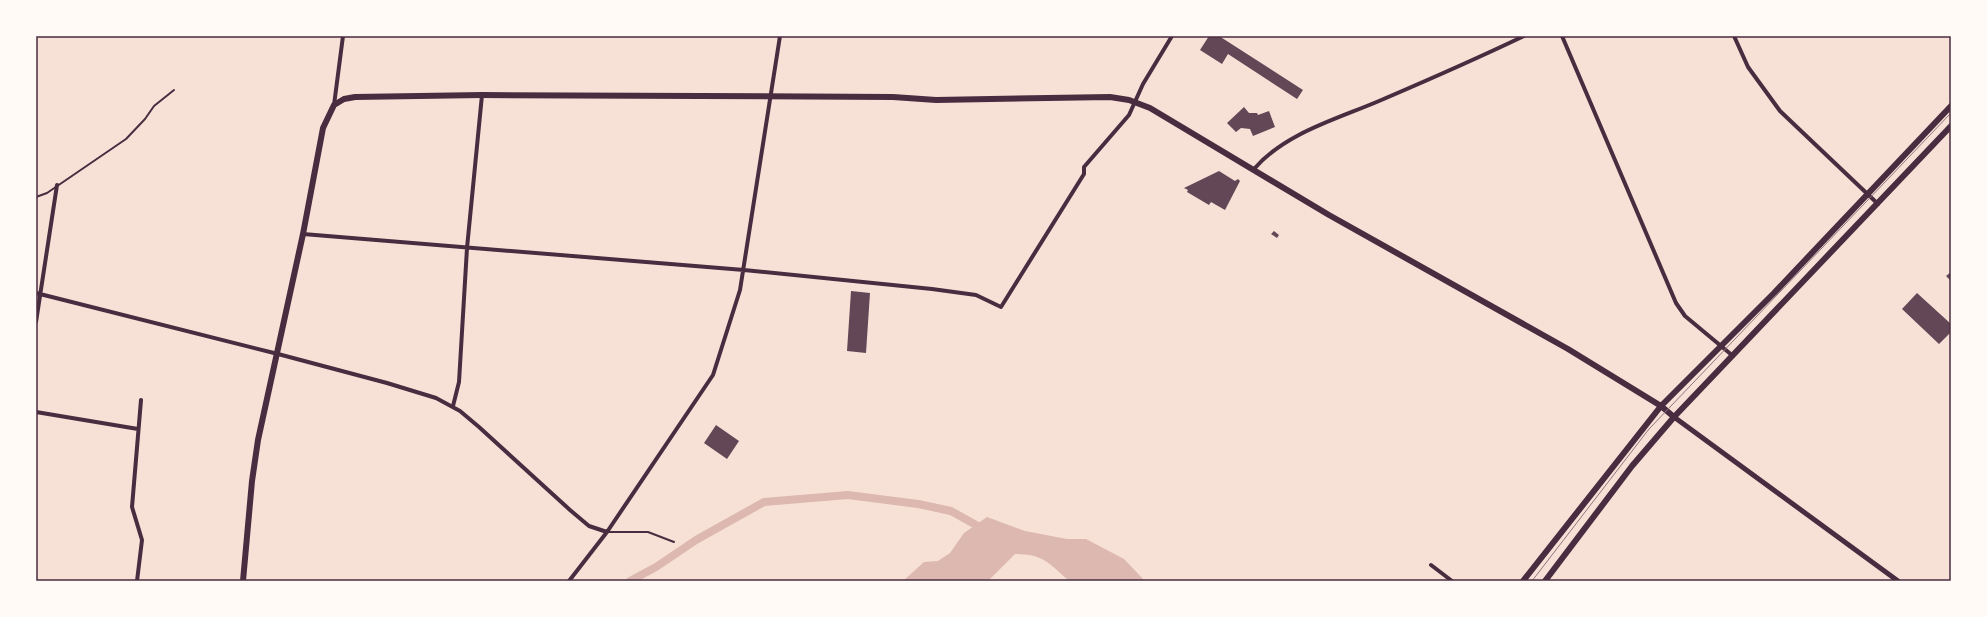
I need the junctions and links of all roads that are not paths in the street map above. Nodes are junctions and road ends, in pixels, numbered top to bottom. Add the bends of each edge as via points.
1 (343, 36) edge
2 (780, 36) edge
3 (1172, 36) edge
4 (1524, 36) edge
5 (1562, 36) edge
6 (1734, 36) edge
7 (174, 90) dead end
8 (482, 95) junction
9 (770, 98) junction
10 (1136, 102) junction
11 (334, 104) junction
12 (1951, 106) edge
13 (1951, 126) edge
14 (1254, 169) junction
15 (57, 185) junction
16 (1868, 195) junction
17 (36, 197) edge
18 (1878, 204) junction
19 (304, 234) junction
20 (467, 248) junction
21 (744, 270) junction
22 (38, 293) edge
23 (36, 322) edge
24 (1721, 347) junction
25 (278, 354) junction
26 (1733, 356) junction
27 (141, 400) dead end
28 (453, 406) junction
29 (1661, 406) junction
30 (36, 412) edge
31 (1674, 417) junction
32 (138, 429) junction
33 (608, 532) junction
34 (674, 542) dead end
35 (1431, 565) dead end
36 (137, 581) edge
37 (243, 581) edge
38 (569, 581) edge
39 (1452, 581) edge
40 (1523, 581) edge
41 (1545, 581) edge
42 (1898, 581) edge

1 - 11 street
2 - 9 street
3 - 10 street via 1143,84
4 - 14 street via 1295,137 1266,155
5 - 24 street via 1676,303 1685,316
6 - 16 street via 1748,67 1780,111
7 - 15 lane via 154,106 145,120 126,139
8 - 9 main road
8 - 11 main road via 355,97
8 - 20 street
9 - 10 main road via 893,97 936,100 1110,97
9 - 21 street
10 - 14 main road
10 - 21 street via 1129,115 1086,164 1084,174 1001,307 969,294
11 - 19 main road via 324,128
12 - 16 main road
13 - 18 main road
14 - 29 main road via 1330,215 1568,349
15 - 17 lane
15 - 22 street
16 - 18 street
16 - 24 main road
18 - 26 main road
19 - 20 street
19 - 25 main road
20 - 21 street
20 - 28 street via 460,382
21 - 33 street via 713,374
22 - 23 street
22 - 25 street
24 - 26 street
24 - 29 main road
25 - 28 street via 393,385
25 - 37 main road via 258,440
26 - 31 main road
27 - 32 street
28 - 33 street via 575,514 590,526
29 - 31 main road
29 - 40 main road
30 - 32 street
31 - 41 main road via 1632,466
31 - 42 street
32 - 36 street via 132,507 142,540
33 - 34 lane via 648,532
33 - 38 street
35 - 39 street

